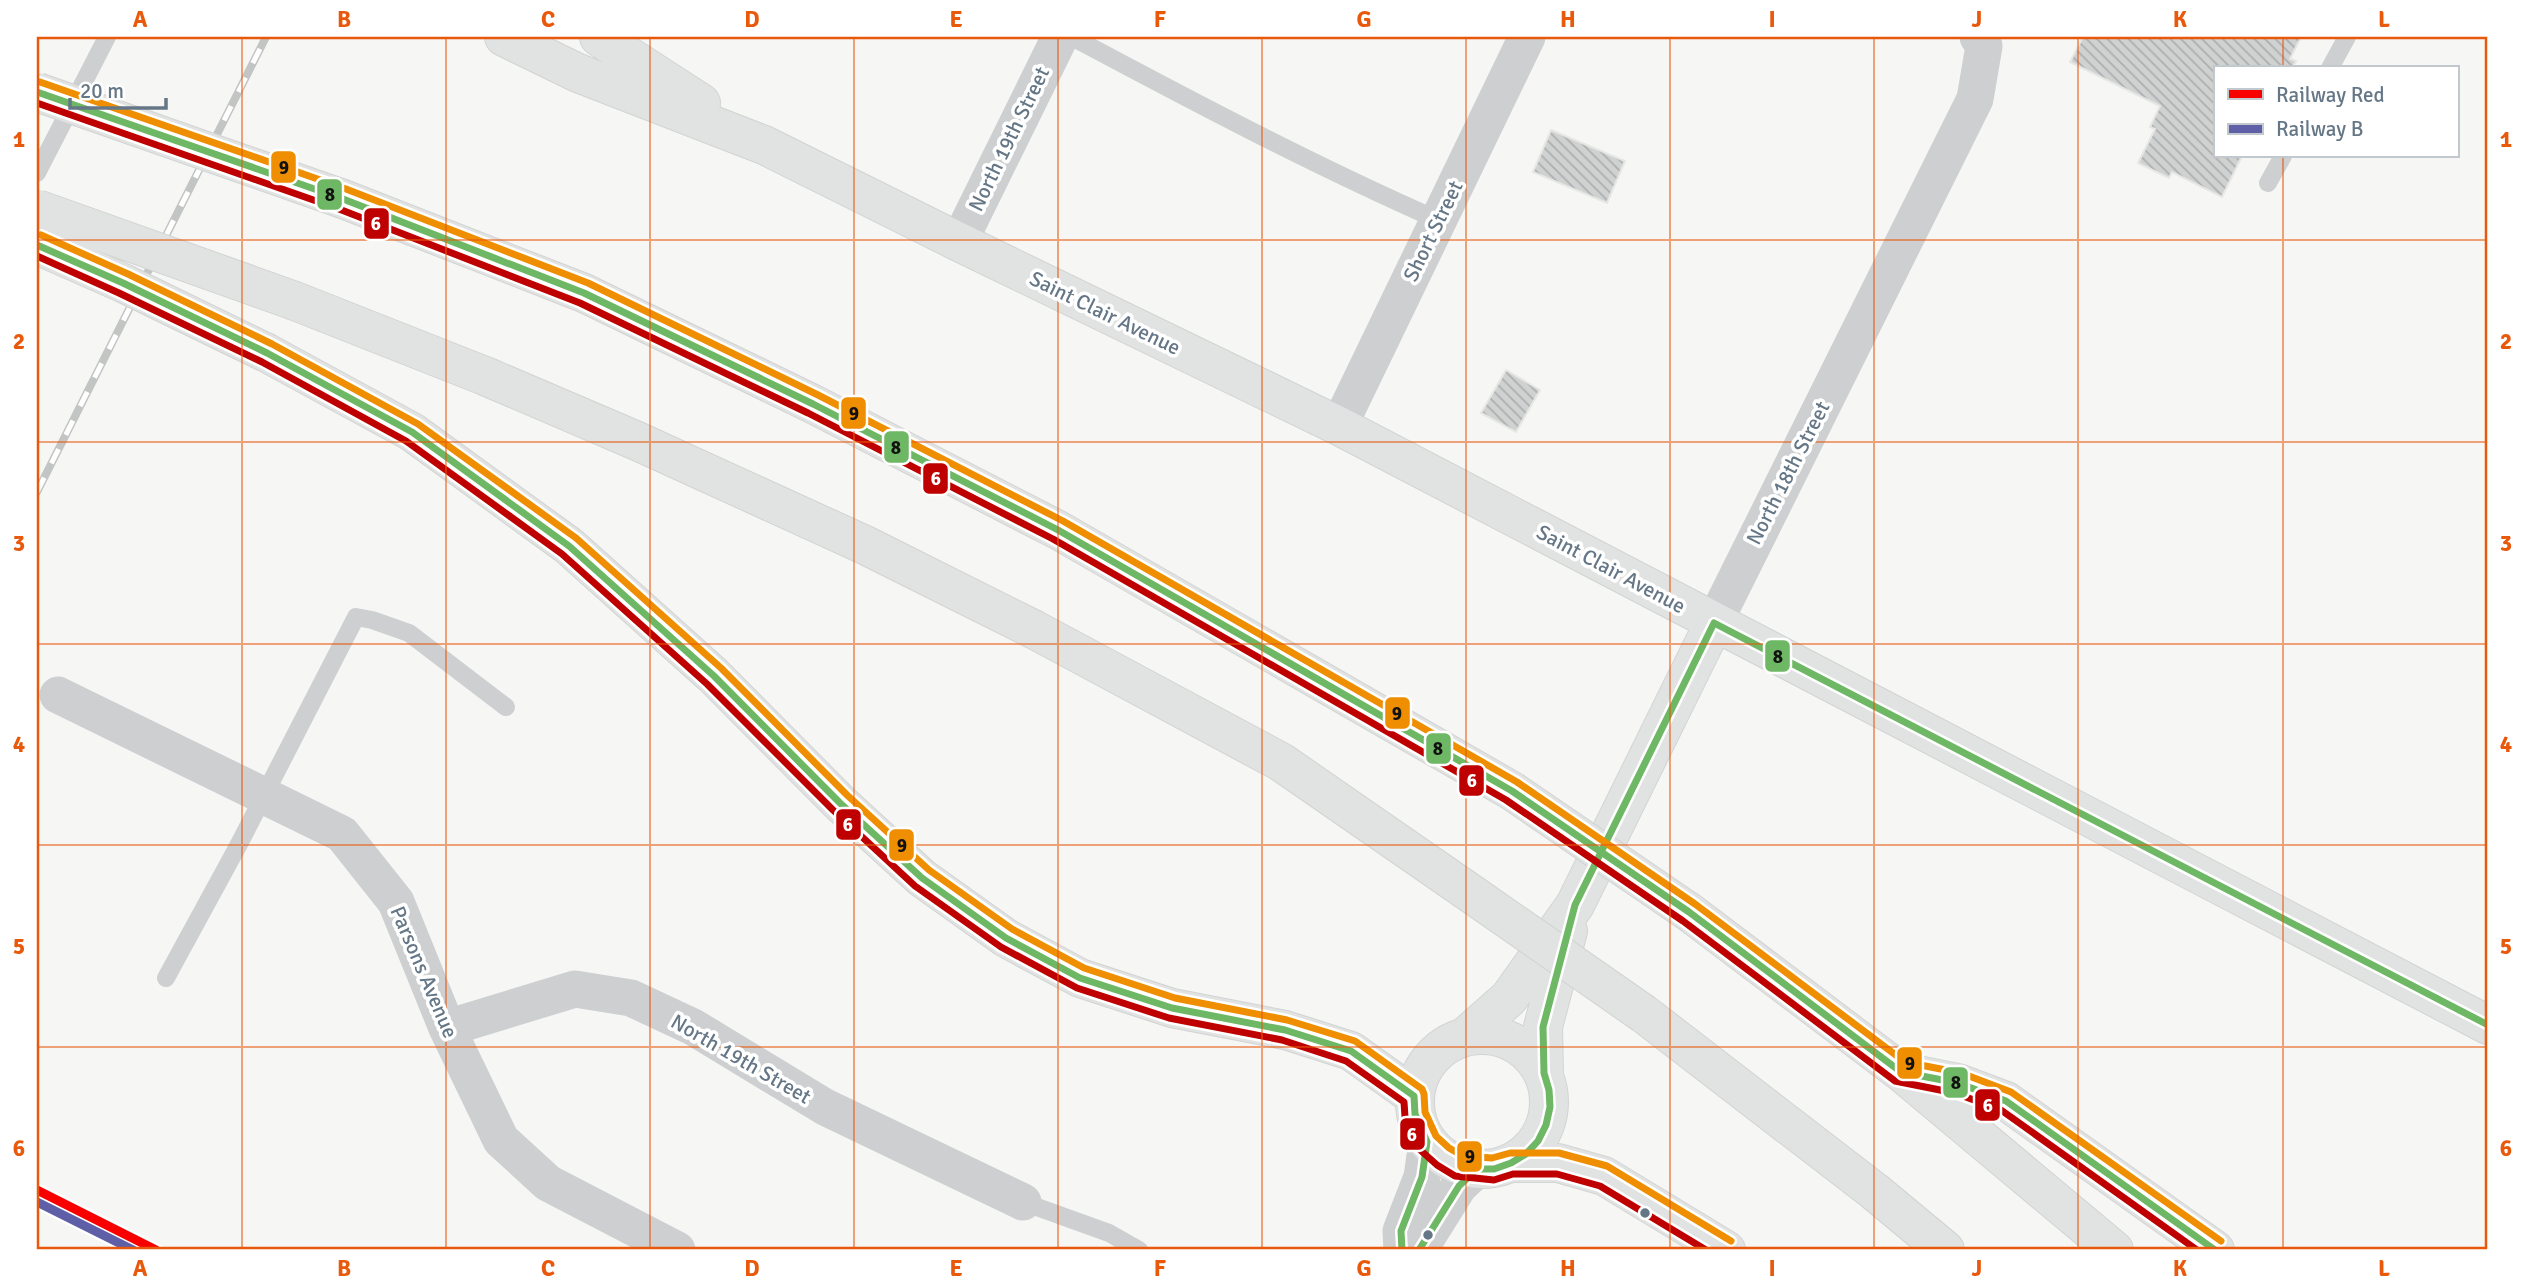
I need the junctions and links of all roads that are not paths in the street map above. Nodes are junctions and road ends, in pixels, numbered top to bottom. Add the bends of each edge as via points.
1 (107, 37) edge
2 (504, 37) edge
3 (599, 37) edge
4 (1060, 37) edge
5 (1072, 37) edge
6 (1527, 37) edge
7 (1978, 37) edge
8 (2347, 37) edge
9 (2331, 66) edge
10 (37, 92) edge
11 (764, 145) junction
12 (2282, 158) edge
13 (37, 173) edge
14 (2268, 183) dead end
15 (37, 209) edge
16 (1438, 220) junction
17 (959, 242) junction
18 (37, 245) edge
19 (1339, 426) junction
20 (1714, 623) junction
21 (58, 695) dead end
22 (506, 708) dead end
23 (264, 795) junction
24 (1575, 905) junction
25 (166, 978) dead end
26 (2488, 1025) edge
27 (447, 1028) junction
28 (1466, 1036) junction
29 (1901, 1072) junction
30 (1544, 1073) junction
31 (1414, 1096) junction
32 (1427, 1142) junction
33 (1494, 1166) junction
34 (1023, 1202) joint
35 (677, 1250) edge
36 (1139, 1250) edge
37 (1402, 1250) edge
38 (1419, 1250) edge
39 (1726, 1250) edge
40 (1945, 1250) edge
41 (2114, 1250) edge
42 (2215, 1250) edge

1 - 13 lane
2 - 11 main road, Saint Clair Avenue via 578,73
3 - 11 main road, Saint Clair Avenue
4 - 17 street, North 19th Street
5 - 16 lane
6 - 16 street, Short Street
7 - 20 street, North 18th Street via 1984,46 1975,99
8 - 9 lane
10 - 29 main road, bridge via 343,199 584,293 1058,530 1512,791 1689,912
11 - 17 main road, Saint Clair Avenue
12 - 14 lane
15 - 40 main road, bridge via 295,301 637,441 865,545 1281,762 1644,1014
16 - 19 street, Short Street
17 - 19 main road, Saint Clair Avenue
18 - 31 main road, bridge via 267,353 412,432 569,546 714,676 922,878 1006,938 1080,978 1172,1007 1285,1030 1351,1051
19 - 20 main road, Saint Clair Avenue
20 - 24 main road, North 18th Street
20 - 26 main road, Saint Clair Avenue
21 - 23 street, Parsons Avenue
22 - 23 lane via 409,634 356,617
23 - 25 lane
23 - 27 street, Parsons Avenue via 342,834 396,902
24 - 28 main road, North 18th Street via 1509,998
24 - 30 main road, North 18th Street via 1543,1027
27 - 34 street, North 19th Street via 575,989 631,998 693,1027 825,1107
27 - 35 street, Parsons Avenue via 502,1140 548,1183
28 - 30 main road via 1505,1038 1521,1046
28 - 31 main road via 1438,1050 1426,1063
29 - 41 main road
29 - 42 main road via 1958,1083 2006,1101
30 - 33 main road via 1550,1107 1538,1141 1526,1154
31 - 32 main road via 1415,1114
32 - 33 main road via 1459,1166
32 - 37 street via 1422,1177 1401,1231
33 - 38 street via 1459,1186
33 - 39 main road via 1558,1163 1604,1176
34 - 36 lane via 1109,1233

